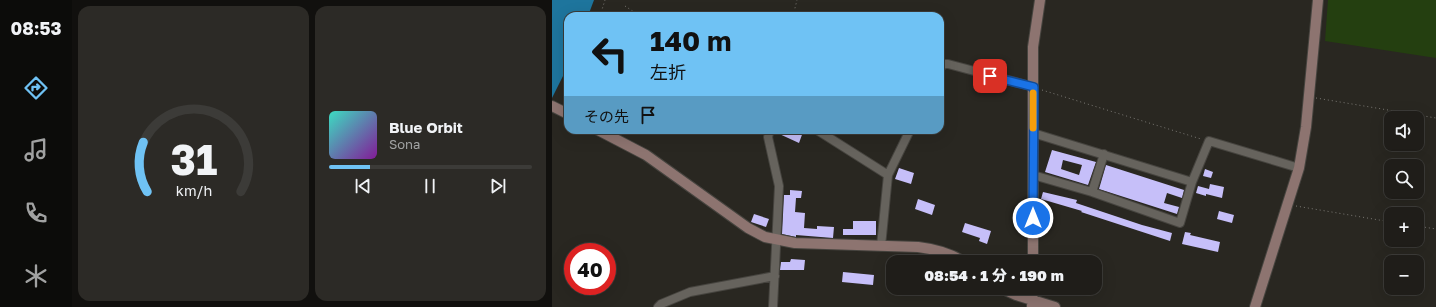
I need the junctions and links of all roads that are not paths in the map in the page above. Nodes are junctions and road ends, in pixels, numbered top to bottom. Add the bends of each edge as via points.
1 (1040, 0) edge
2 (1318, 0) edge
3 (944, 64) edge
4 (1034, 87) junction
5 (1033, 133) junction
6 (606, 134) edge
7 (769, 134) edge
8 (823, 134) edge
9 (908, 134) edge
10 (1104, 154) junction
11 (1299, 168) junction
12 (888, 175) junction
13 (1033, 175) junction
14 (1192, 182) junction
15 (1092, 192) junction
16 (777, 240) junction
17 (881, 246) junction
18 (951, 255) edge
19 (1033, 255) edge
20 (775, 276) junction
21 (1016, 295) edge
22 (1032, 304) edge
23 (658, 307) edge
24 (773, 307) edge
25 (1055, 307) edge
26 (1255, 307) edge

1 - 4 street via 1033,47
2 - 11 street via 1306,127
3 - 4 street
4 - 5 street
5 - 10 street
5 - 13 street
6 - 16 street via 646,155 748,228
7 - 16 street via 780,186
8 - 12 street
9 - 12 street
10 - 14 street
10 - 15 street
11 - 14 street via 1209,141
11 - 26 street
12 - 17 street
13 - 15 street
13 - 19 street
14 - 15 street via 1180,223
16 - 17 street via 794,243
16 - 20 street
17 - 18 street via 930,248
20 - 23 street via 690,292
20 - 24 street
21 - 22 street
22 - 25 street

